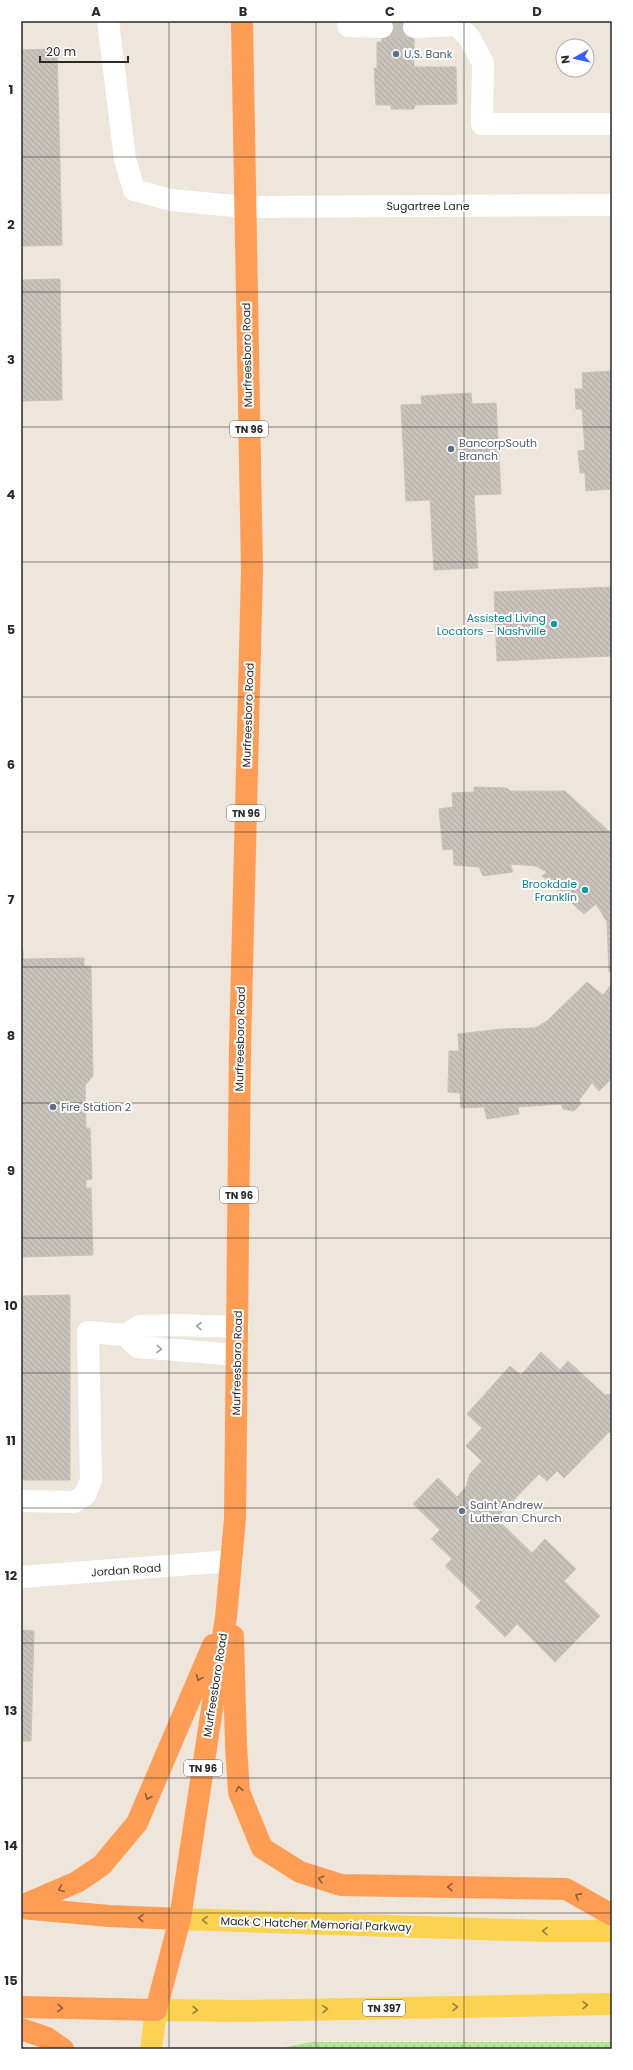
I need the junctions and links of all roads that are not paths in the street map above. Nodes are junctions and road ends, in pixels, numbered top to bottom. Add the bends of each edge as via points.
1 (108, 21) edge
2 (242, 21) edge
3 (348, 26) dead end
4 (382, 27) tunnel mouth
5 (414, 28) tunnel mouth
6 (612, 124) edge
7 (612, 206) edge
8 (244, 207) junction
9 (238, 1328) junction
10 (125, 1335) junction
11 (237, 1355) junction
12 (21, 1501) edge
13 (232, 1561) junction
14 (21, 1577) edge
15 (226, 1617) junction
16 (21, 1907) edge
17 (612, 1915) edge
18 (180, 1919) junction
19 (612, 1931) edge
20 (612, 2004) edge
21 (21, 2007) edge
22 (156, 2010) junction
23 (21, 2029) edge
24 (63, 2049) edge
25 (152, 2049) edge

1 - 8 street, Sugartree Lane via 125,159 134,190 171,200
2 - 8 highway, Murfreesboro Road / TN 96
3 - 4 street
5 - 6 street via 458,25 470,37 483,63 482,124
7 - 8 street, Sugartree Lane
8 - 9 highway, Murfreesboro Road / TN 96 via 252,570 240,1056
9 -> 10 street via 140,1326
9 - 11 highway, Murfreesboro Road / TN 96
10 -> 11 street via 138,1347
10 - 12 street via 88,1332 91,1480 85,1496 74,1502
11 - 13 highway, Murfreesboro Road / TN 96
13 - 14 street, Jordan Road
13 - 15 highway, Murfreesboro Road / TN 96
17 -> 13 highway via 566,1889 341,1885 300,1872 262,1848 239,1792
15 -> 16 highway via 136,1823 102,1865 76,1882
15 - 18 highway, Murfreesboro Road / TN 96
18 -> 16 highway, Mack C Hatcher Memorial Parkway via 110,1916
19 -> 18 main road, Mack C Hatcher Memorial Parkway
18 - 22 highway, Murfreesboro Road / TN 96
22 -> 20 main road, TN 397 via 242,2011
21 -> 22 highway, TN 397
22 - 25 main road, Murfreesboro Road / TN 96
23 - 24 highway via 47,2038

